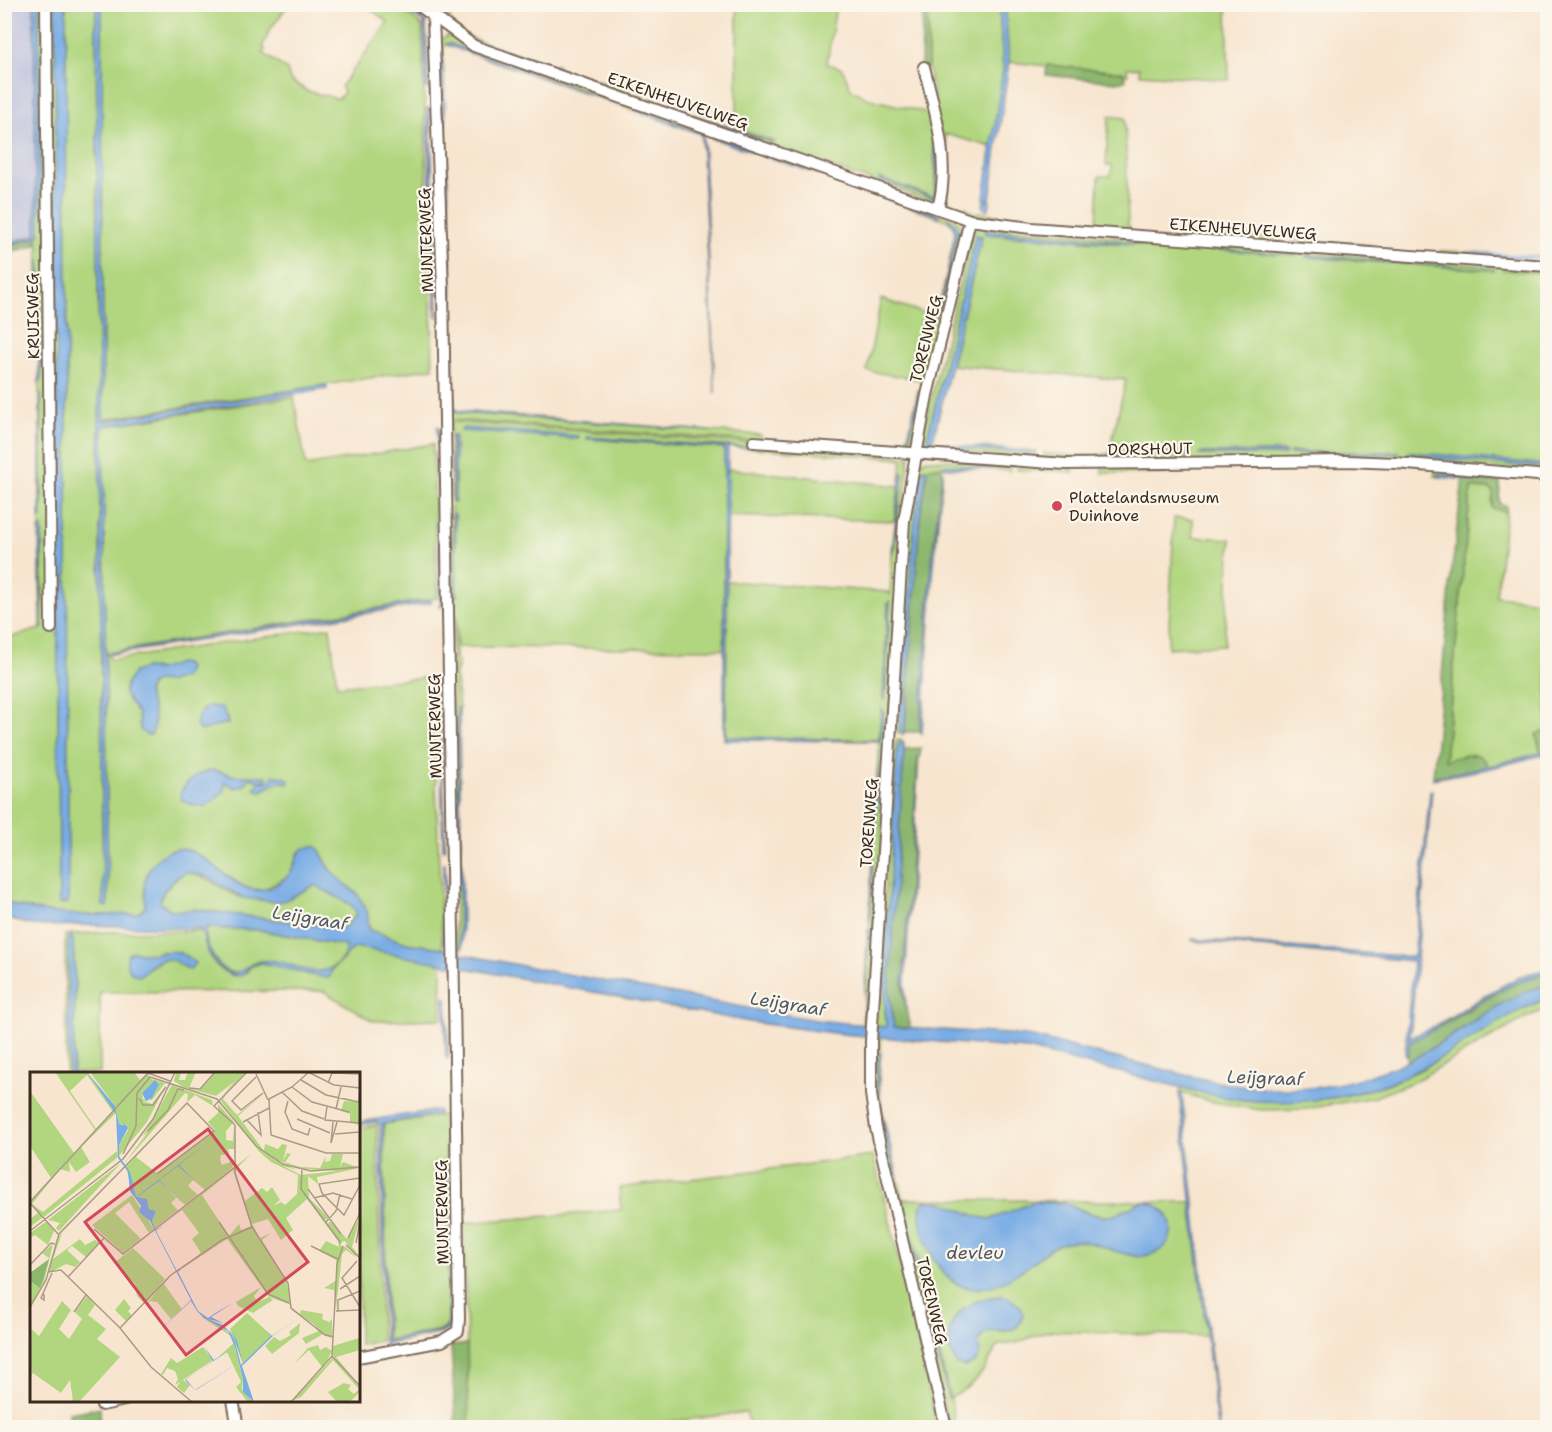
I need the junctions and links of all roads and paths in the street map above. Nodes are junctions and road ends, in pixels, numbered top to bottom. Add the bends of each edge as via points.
1 (46, 4) edge
2 (417, 4) edge
3 (433, 17) junction
4 (924, 67) dead end
5 (938, 208) junction
6 (970, 220) junction
7 (1548, 266) edge
8 (754, 442) dead end
9 (915, 453) junction
10 (1548, 476) edge
11 (51, 628) dead end
12 (360, 1357) edge
13 (119, 1402) edge
14 (233, 1402) edge
15 (102, 1405) dead end
16 (238, 1428) edge
17 (946, 1428) edge

1 - 11 street, KRUISWEG
2 - 3 street, EIKENHEUVELWEG
3 - 5 street, EIKENHEUVELWEG via 474,46
3 - 12 street, MUNTERWEG via 443,301 458,1331 442,1341
4 - 5 street via 942,160
5 - 6 street, EIKENHEUVELWEG
6 - 7 street, EIKENHEUVELWEG via 1031,228
6 - 9 street, TORENWEG
8 - 9 street, DORSHOUT
9 - 10 street, DORSHOUT via 1066,464 1346,461
9 - 17 street, TORENWEG via 904,521 871,1041 871,1094
13 - 15 street
14 - 16 street

